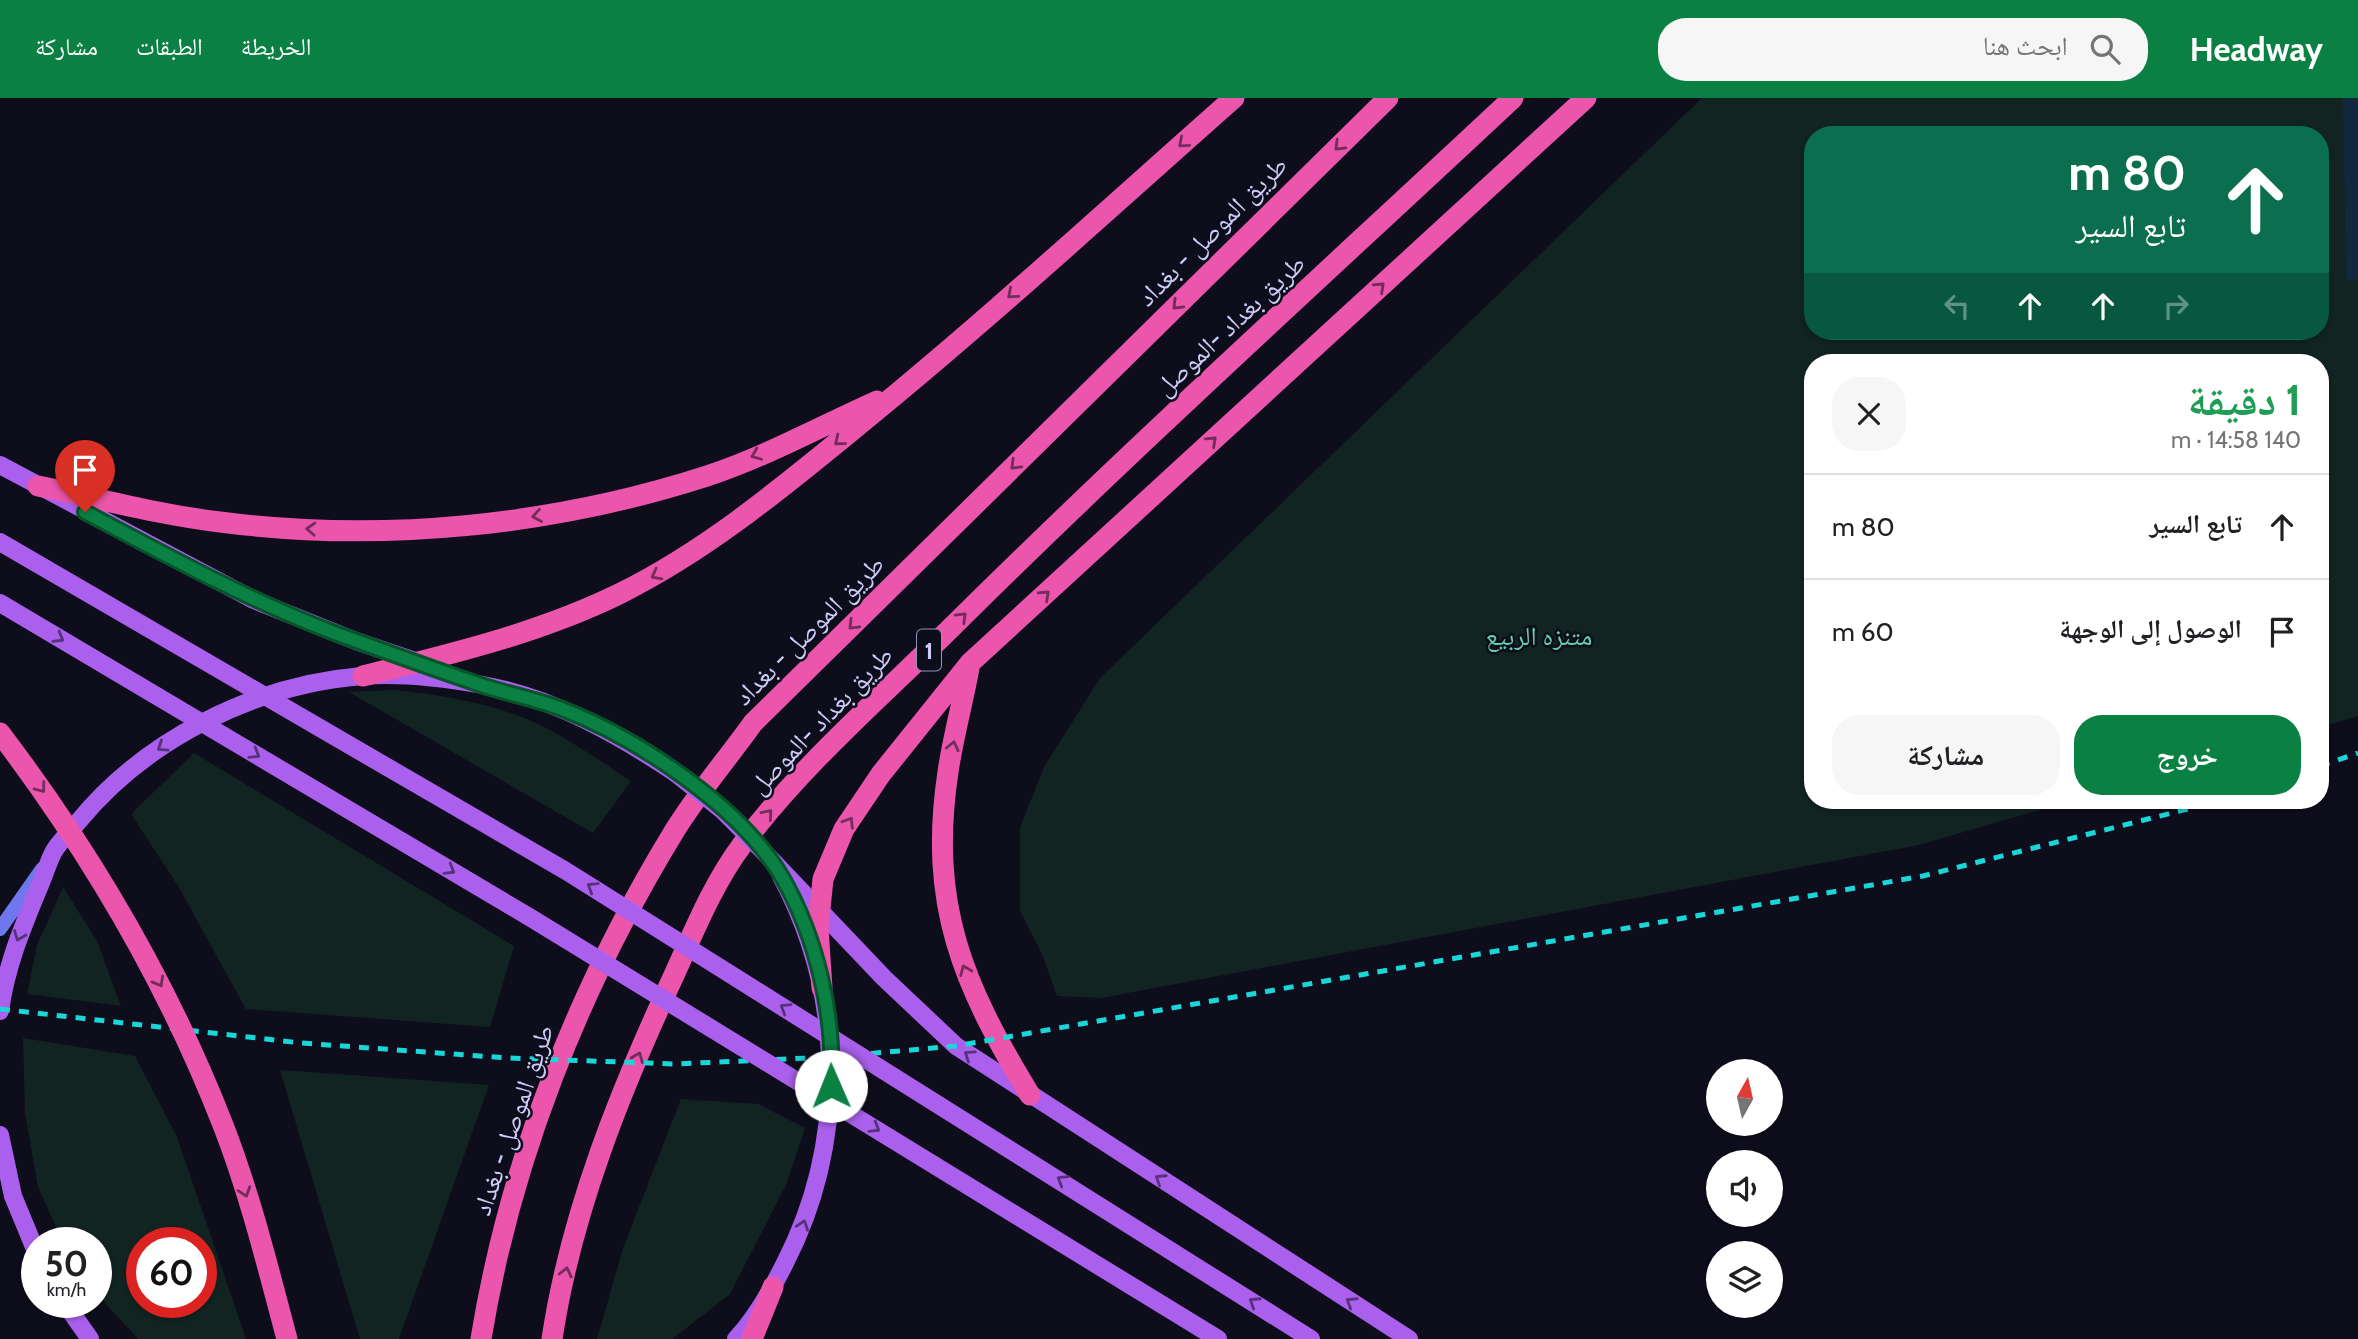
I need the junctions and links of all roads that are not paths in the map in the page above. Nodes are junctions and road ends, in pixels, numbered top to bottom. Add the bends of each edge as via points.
1 (1234, 98) edge
2 (1388, 98) edge
3 (1513, 98) edge
4 (1586, 98) edge
5 (907, 386) junction
6 (0, 465) edge
7 (38, 486) junction
8 (0, 542) edge
9 (0, 603) edge
10 (419, 662) junction
11 (970, 663) junction
12 (363, 676) junction
13 (484, 686) junction
14 (0, 733) edge
15 (54, 850) junction
16 (765, 853) junction
17 (820, 909) junction
18 (0, 929) edge
19 (822, 988) junction
20 (0, 1011) edge
21 (1030, 1095) junction
22 (0, 1135) edge
23 (0, 1157) edge
24 (13, 1196) junction
25 (26, 1227) edge
26 (773, 1287) junction
27 (75, 1318) edge
28 (90, 1339) edge
29 (287, 1339) edge
30 (481, 1339) edge
31 (552, 1339) edge
32 (736, 1339) edge
33 (752, 1339) edge
34 (1218, 1339) edge
35 (1311, 1339) edge
36 (1409, 1339) edge

1 -> 5 highway
2 -> 30 highway, طريق الموصل - بغداد via 753,723 676,829 588,994 541,1109 510,1205
31 -> 3 highway, طريق بغداد -الموصل / 1 via 578,1224 606,1136 661,1003 740,847 802,775 1011,569
11 -> 4 highway
5 -> 7 highway via 709,476 613,502 516,520 417,529 318,530 219,522
5 -> 10 highway via 747,515 664,570 576,614
6 - 7 main road
7 - 10 main road via 254,600
35 -> 8 main road, bridge via 566,871
9 -> 34 main road, bridge via 543,925
10 - 12 highway
10 - 13 main road
17 -> 11 highway via 823,880 844,829 881,774
21 -> 11 highway via 978,1003 960,957 943,886 948,771
12 - 13 main road via 424,677
12 -> 15 main road via 303,685 244,704 189,729 139,763 93,803
13 - 16 main road, bridge via 564,710 638,748 722,810
14 -> 29 highway, bridge via 50,799 172,1007 223,1126
15 - 18 main road
15 -> 20 main road via 16,940
16 - 17 main road
16 - 19 main road via 800,914
17 - 19 highway
21 -> 17 main road via 956,1046
26 -> 19 main road via 800,1236 818,1181 829,1124 832,1066
36 -> 21 main road
22 - 24 main road
23 - 24 main road
24 - 25 main road
26 - 32 main road
26 - 33 highway
27 - 28 main road

